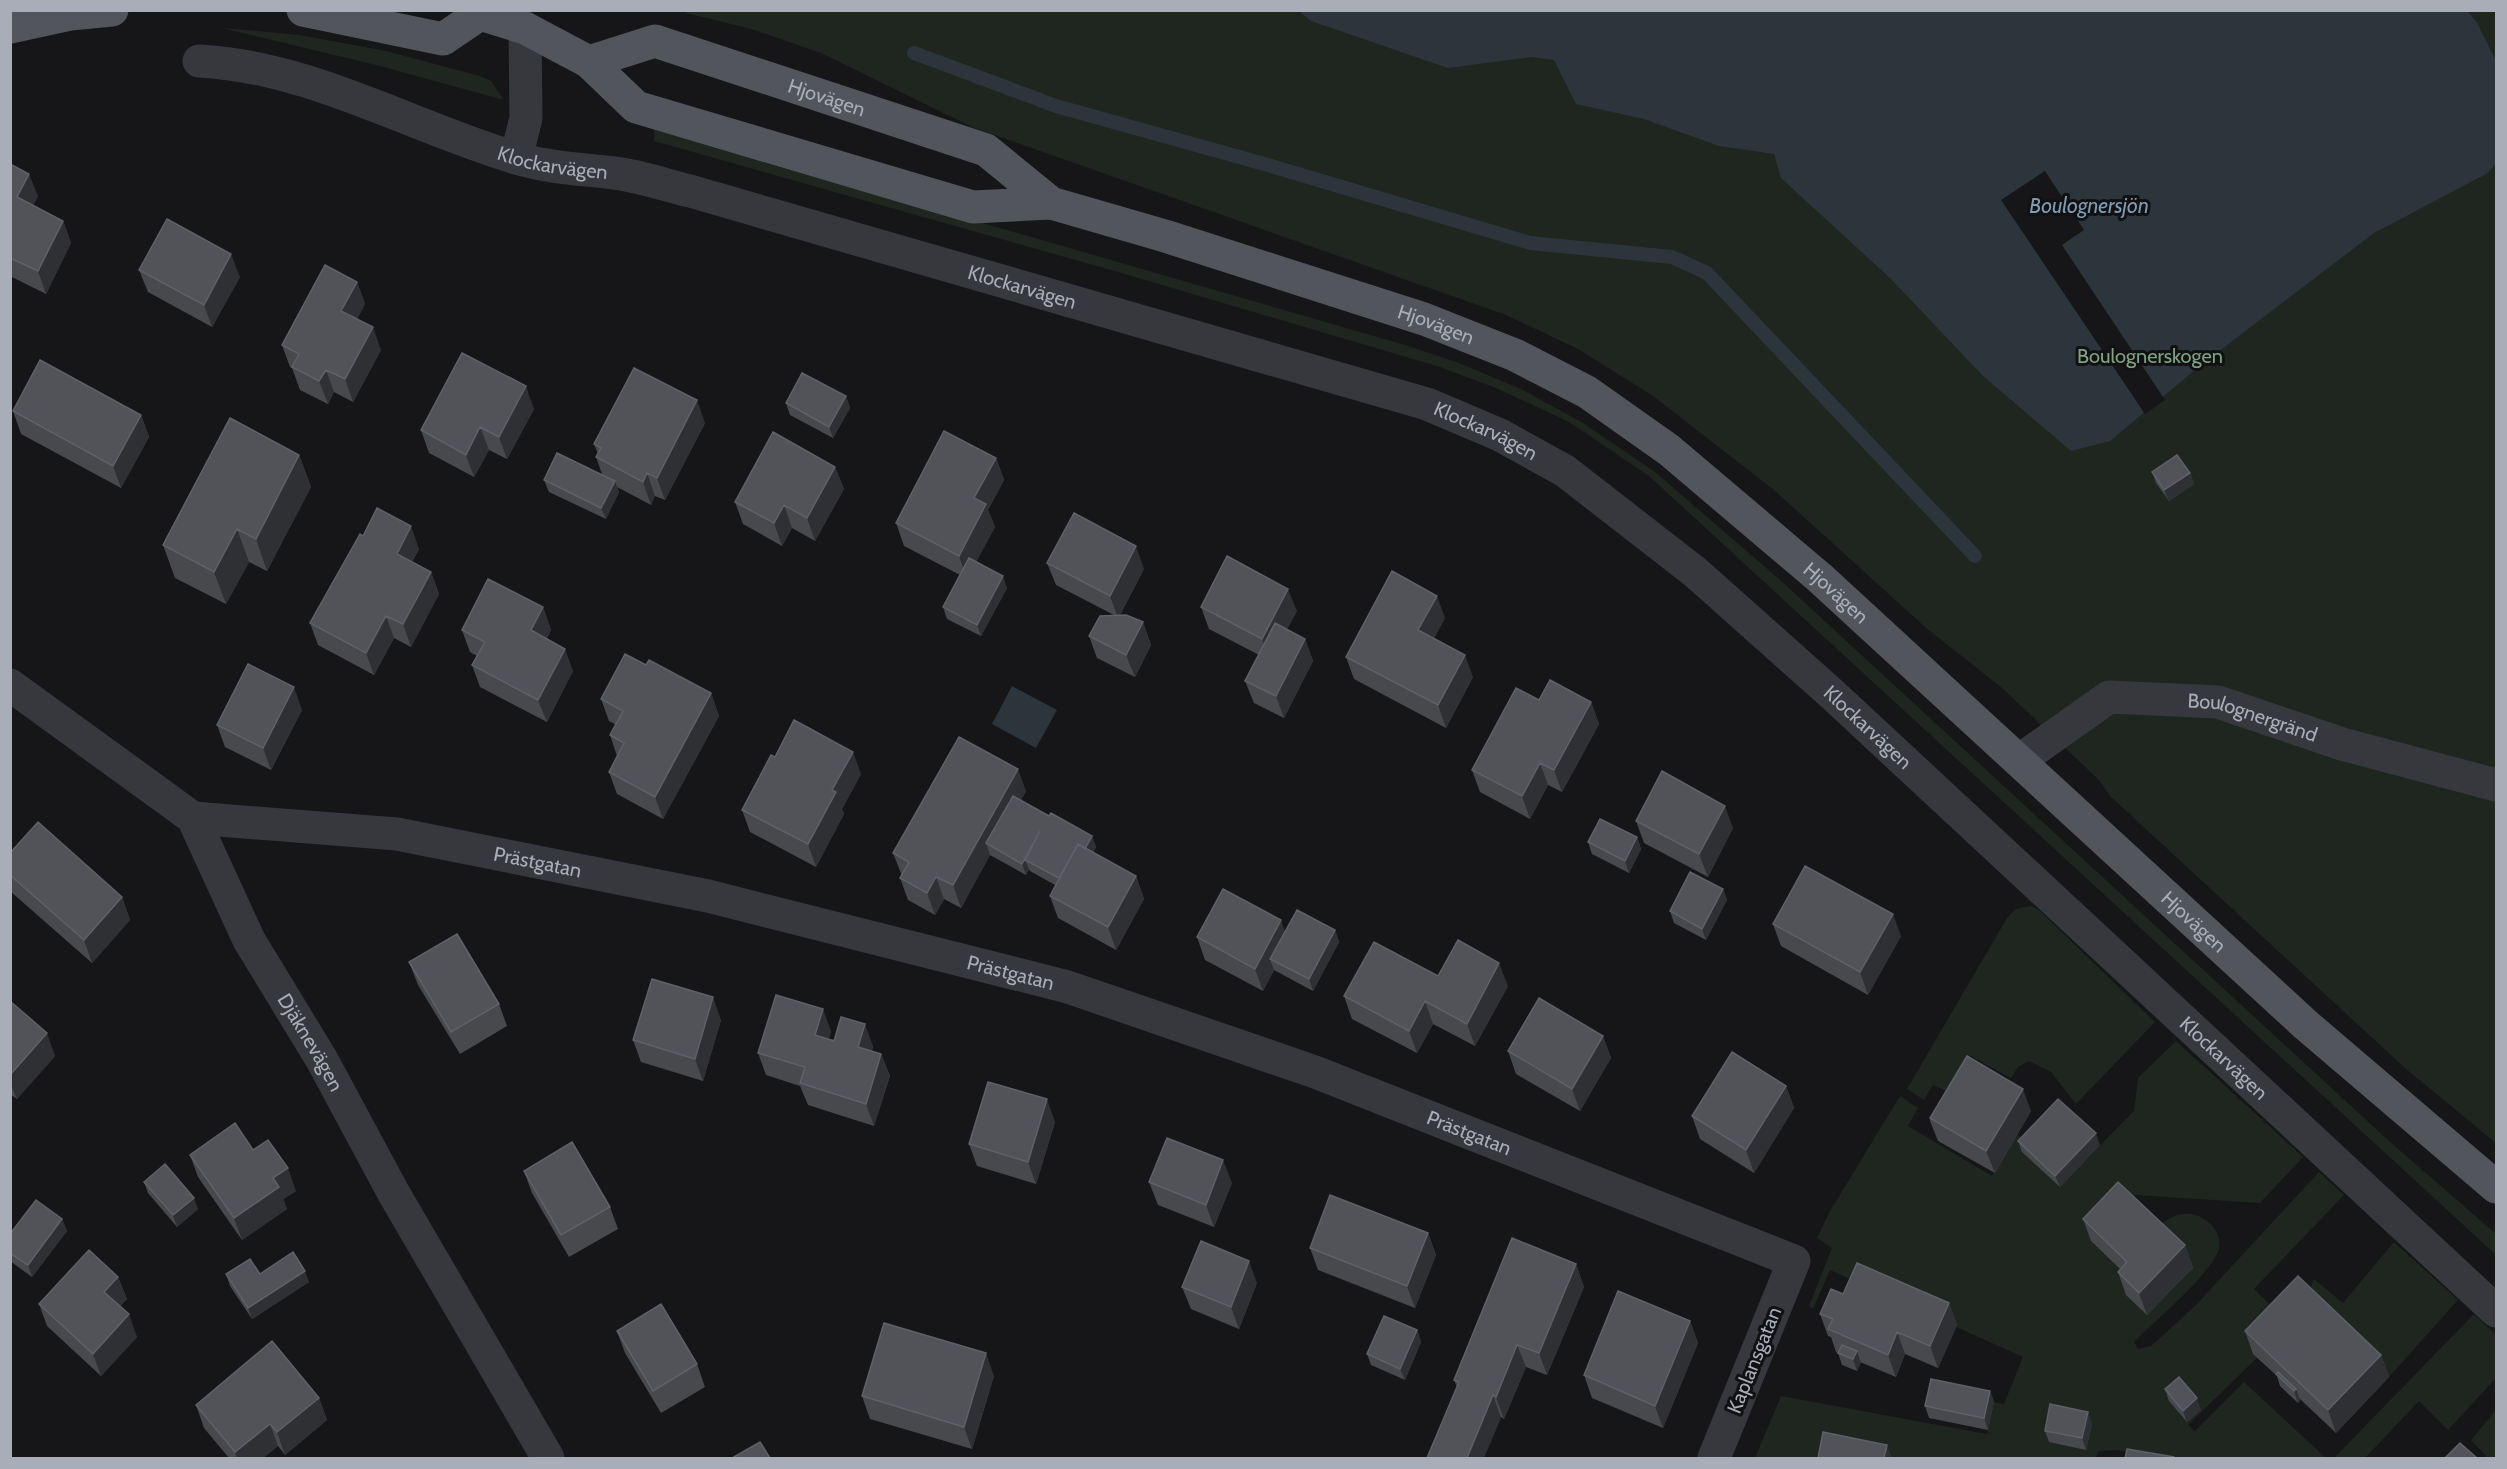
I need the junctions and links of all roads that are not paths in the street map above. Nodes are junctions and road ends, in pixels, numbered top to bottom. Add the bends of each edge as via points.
1 (112, 10) edge
2 (303, 10) edge
3 (478, 12) edge
4 (525, 19) edge
5 (10, 27) edge
6 (199, 62) dead end
7 (589, 62) junction
8 (516, 158) junction
9 (1051, 202) junction
10 (10, 685) edge
11 (2020, 760) junction
12 (2496, 785) edge
13 (193, 818) junction
14 (2496, 1187) edge
15 (1794, 1261) joint
16 (2496, 1311) edge
17 (548, 1458) edge
18 (1714, 1458) edge

1 - 5 main road
2 - 3 main road, Hjovägen via 443,39
3 - 4 main road, Hjovägen
4 - 7 main road, Hjovägen
4 - 8 street via 526,118
6 - 8 street, Klockarvägen via 229,63 308,80
7 - 9 main road, Hjovägen via 636,108 973,207
7 - 9 main road, Hjovägen via 655,41 986,150
8 - 16 street, Klockarvägen via 559,169 616,173 690,191 1427,404 1500,435 1565,471 1695,572 1823,687
9 - 11 main road, Hjovägen via 1424,319 1515,355 1587,392 1670,450 1821,578
10 - 13 street, Djäknevägen
11 - 12 street, Boulognergränd via 2109,698 2218,702 2342,744
11 - 14 main road, Hjovägen via 2306,1025
13 - 15 street, Prästgatan via 397,834 708,896 1068,987 1315,1072
13 - 17 street, Djäknevägen via 249,940 322,1060 393,1192
15 - 18 street, Kaplansgatan

